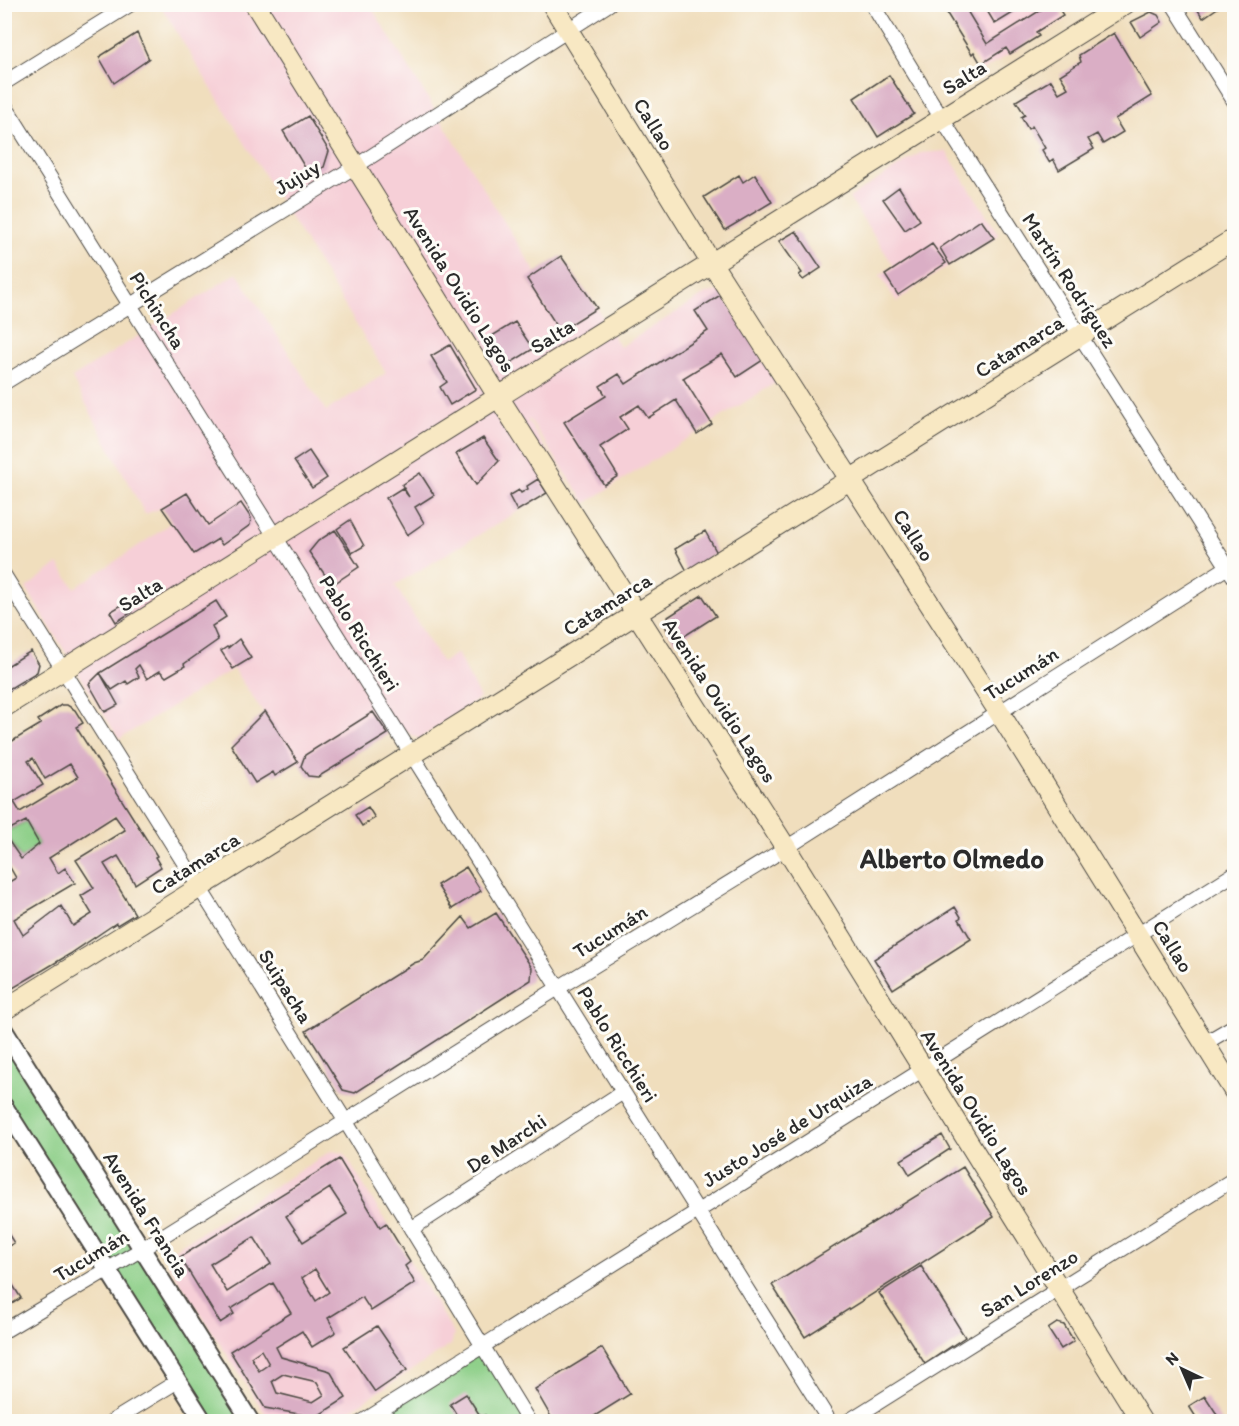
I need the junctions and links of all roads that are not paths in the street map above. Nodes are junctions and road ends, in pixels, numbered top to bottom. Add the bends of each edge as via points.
1 (131, 4) edge
2 (255, 4) edge
3 (552, 4) edge
4 (609, 4) edge
5 (872, 4) edge
6 (1125, 4) edge
7 (1173, 4) edge
8 (568, 30) junction
9 (4, 83) edge
10 (1234, 101) edge
11 (4, 104) edge
12 (942, 119) junction
13 (356, 166) junction
14 (1234, 239) edge
15 (712, 264) junction
16 (130, 304) junction
17 (1081, 336) junction
18 (4, 383) edge
19 (499, 398) junction
20 (850, 480) junction
21 (276, 537) junction
22 (1232, 569) edge
23 (4, 575) edge
24 (637, 614) junction
25 (63, 671) junction
26 (4, 707) edge
27 (999, 712) junction
28 (412, 755) junction
29 (786, 848) junction
30 (1234, 874) edge
31 (200, 888) junction
32 (1138, 935) junction
33 (558, 988) junction
34 (4, 1010) edge
35 (1234, 1026) edge
36 (4, 1030) edge
37 (1205, 1043) junction
38 (922, 1070) junction
39 (1234, 1091) edge
40 (624, 1092) junction
41 (4, 1106) edge
42 (346, 1122) junction
43 (1234, 1179) edge
44 (698, 1210) junction
45 (411, 1229) junction
46 (142, 1249) junction
47 (108, 1270) junction
48 (1059, 1289) junction
49 (4, 1331) edge
50 (482, 1346) junction
51 (178, 1381) junction
52 (111, 1422) edge
53 (204, 1422) edge
54 (251, 1422) edge
55 (362, 1422) edge
56 (529, 1422) edge
57 (830, 1422) edge
58 (847, 1422) edge
59 (1142, 1422) edge

1 - 9 street
2 - 13 main road, Avenida Ovidio Lagos
3 - 8 main road, Callao
4 - 8 street, Jujuy
5 - 12 street, Martín Rodríguez
6 - 12 main road, Salta
7 - 10 street
8 - 13 street, Jujuy
8 - 15 main road, Callao
11 - 16 street, Pichincha
12 - 15 main road, Salta
12 - 17 street, Martín Rodríguez
13 - 16 street, Jujuy
13 - 19 main road, Avenida Ovidio Lagos
14 - 17 main road, Catamarca
15 - 19 main road, Salta
15 - 20 main road, Callao
16 - 18 street, Jujuy
16 - 21 street, Pichincha
17 - 20 main road, Catamarca
17 - 22 street, Martín Rodríguez
19 - 21 main road, Salta
19 - 24 main road, Avenida Ovidio Lagos
20 - 24 main road, Catamarca
20 - 27 main road, Callao
21 - 25 main road, Salta
21 - 28 street, Pablo Ricchieri
22 - 27 street, Tucumán
23 - 25 street, Suipacha
24 - 28 main road, Catamarca
24 - 29 main road, Avenida Ovidio Lagos
25 - 26 main road, Salta
25 - 31 street, Suipacha
27 - 29 street, Tucumán
27 - 32 main road, Callao
28 - 31 main road, Catamarca
28 - 33 street, Pablo Ricchieri
29 - 33 street, Tucumán
29 - 38 main road, Avenida Ovidio Lagos
30 - 32 street, Justo José de Urquiza
31 - 34 main road, Catamarca
31 - 42 street, Suipacha
32 - 37 main road, Callao
32 - 38 street, Justo José de Urquiza
33 - 40 street, Pablo Ricchieri
33 - 42 street, Tucumán
35 - 37 street
36 - 46 street, Avenida Francia
37 - 39 main road, Callao
38 - 44 street, Justo José de Urquiza
38 - 48 main road, Avenida Ovidio Lagos
40 - 44 street, Pablo Ricchieri
40 - 45 street, De Marchi
41 - 47 street
42 - 45 street, Suipacha
42 - 46 street, Tucumán
43 - 48 street, San Lorenzo
44 - 50 street, Justo José de Urquiza
44 - 57 street, Pablo Ricchieri
45 - 50 street, Suipacha
46 - 47 street, Tucumán
46 - 54 street, Avenida Francia
47 - 49 street, Tucumán
47 - 51 street
48 - 58 street, San Lorenzo
48 - 59 main road, Avenida Ovidio Lagos
50 - 55 street, Justo José de Urquiza
50 - 56 street, Suipacha
51 - 52 street
51 - 53 street

